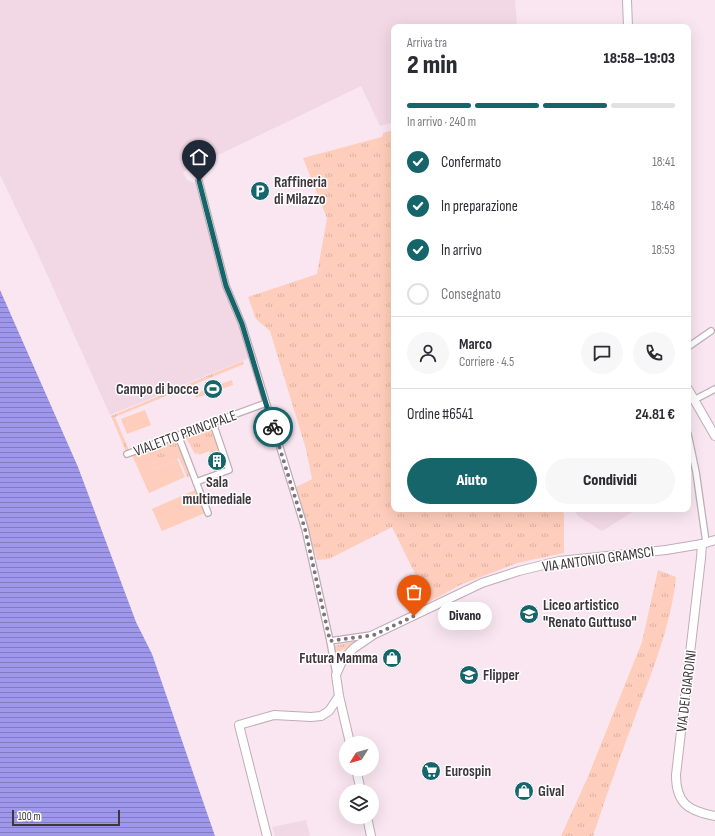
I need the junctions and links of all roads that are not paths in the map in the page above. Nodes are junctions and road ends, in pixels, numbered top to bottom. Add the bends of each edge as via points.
1 (627, 0) edge
2 (628, 24) edge
3 (199, 181) dead end
4 (710, 331) dead end
5 (691, 345) edge
6 (715, 389) edge
7 (691, 394) edge
8 (694, 400) junction
9 (266, 403) junction
10 (213, 423) junction
11 (178, 435) junction
12 (715, 436) edge
13 (691, 448) edge
14 (127, 454) dead end
15 (196, 482) junction
16 (208, 513) dead end
17 (715, 540) edge
18 (704, 543) junction
19 (374, 635) junction
20 (330, 641) junction
21 (336, 675) junction
22 (339, 696) junction
23 (348, 736) edge
24 (715, 816) edge
25 (368, 824) edge
26 (267, 836) edge
27 (371, 836) edge

1 - 2 main road
3 - 9 street via 226,286 242,324
4 - 5 street
6 - 8 street
7 - 8 main road
8 - 12 main road
9 - 10 street, VIALETTO PRINCIPALE
9 - 20 street via 305,529
10 - 11 street, VIALETTO PRINCIPALE
10 - 15 street via 229,470
11 - 14 street, VIALETTO PRINCIPALE
11 - 15 street
13 - 18 street via 705,531
15 - 16 street
17 - 18 main road, VIA ANTONIO GRAMSCI
18 - 19 main road, VIA ANTONIO GRAMSCI via 666,550 559,561 519,571 482,583
18 - 24 main road, VIA DEI GIARDINI via 676,787 680,798 690,808
19 - 20 street, VIA ANTONIO GRAMSCI
19 - 21 main road, VIA ANTONIO GRAMSCI via 343,659
20 - 21 street
21 - 22 main road
22 - 23 main road
22 - 26 main road via 329,711 321,716 274,715 239,725
25 - 27 main road

